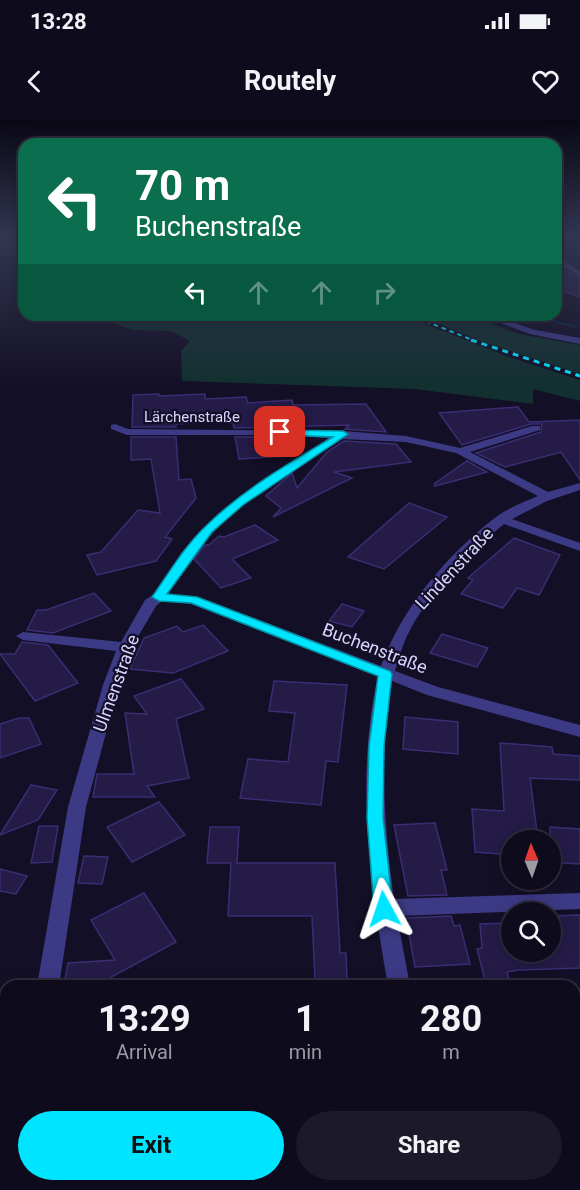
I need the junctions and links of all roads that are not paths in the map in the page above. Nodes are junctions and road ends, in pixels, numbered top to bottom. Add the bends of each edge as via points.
1 (499, 321) edge
2 (580, 341) edge
3 (115, 427) dead end
4 (536, 428) dead end
5 (343, 434) junction
6 (460, 451) junction
7 (580, 486) edge
8 (545, 495) junction
9 (501, 519) junction
10 (580, 547) edge
11 (159, 597) junction
12 (23, 636) dead end
13 (125, 647) junction
14 (386, 674) junction
15 (580, 731) edge
16 (580, 901) edge
17 (384, 909) junction
18 (49, 980) edge
19 (398, 980) edge

1 - 2 street via 522,330
3 - 5 street, Lärchenstraße via 136,432
4 - 6 street
5 - 6 street, Lärchenstraße via 406,439
5 - 11 street, Ulmenstraße via 239,502 186,556
6 - 8 street, Lärchenstraße
7 - 8 street, Lindenstraße
8 - 9 street, Lindenstraße
9 - 10 street
9 - 14 street, Lindenstraße via 422,600 397,641
11 - 13 street, Ulmenstraße via 145,610
11 - 14 street, Buchenstraße via 193,600
12 - 13 street
13 - 18 street, Ulmenstraße via 76,807
14 - 15 street, Buchenstraße via 433,691
14 - 17 street, Lindenstraße via 376,746 375,818
16 - 17 street
17 - 19 street, Lindenstraße

